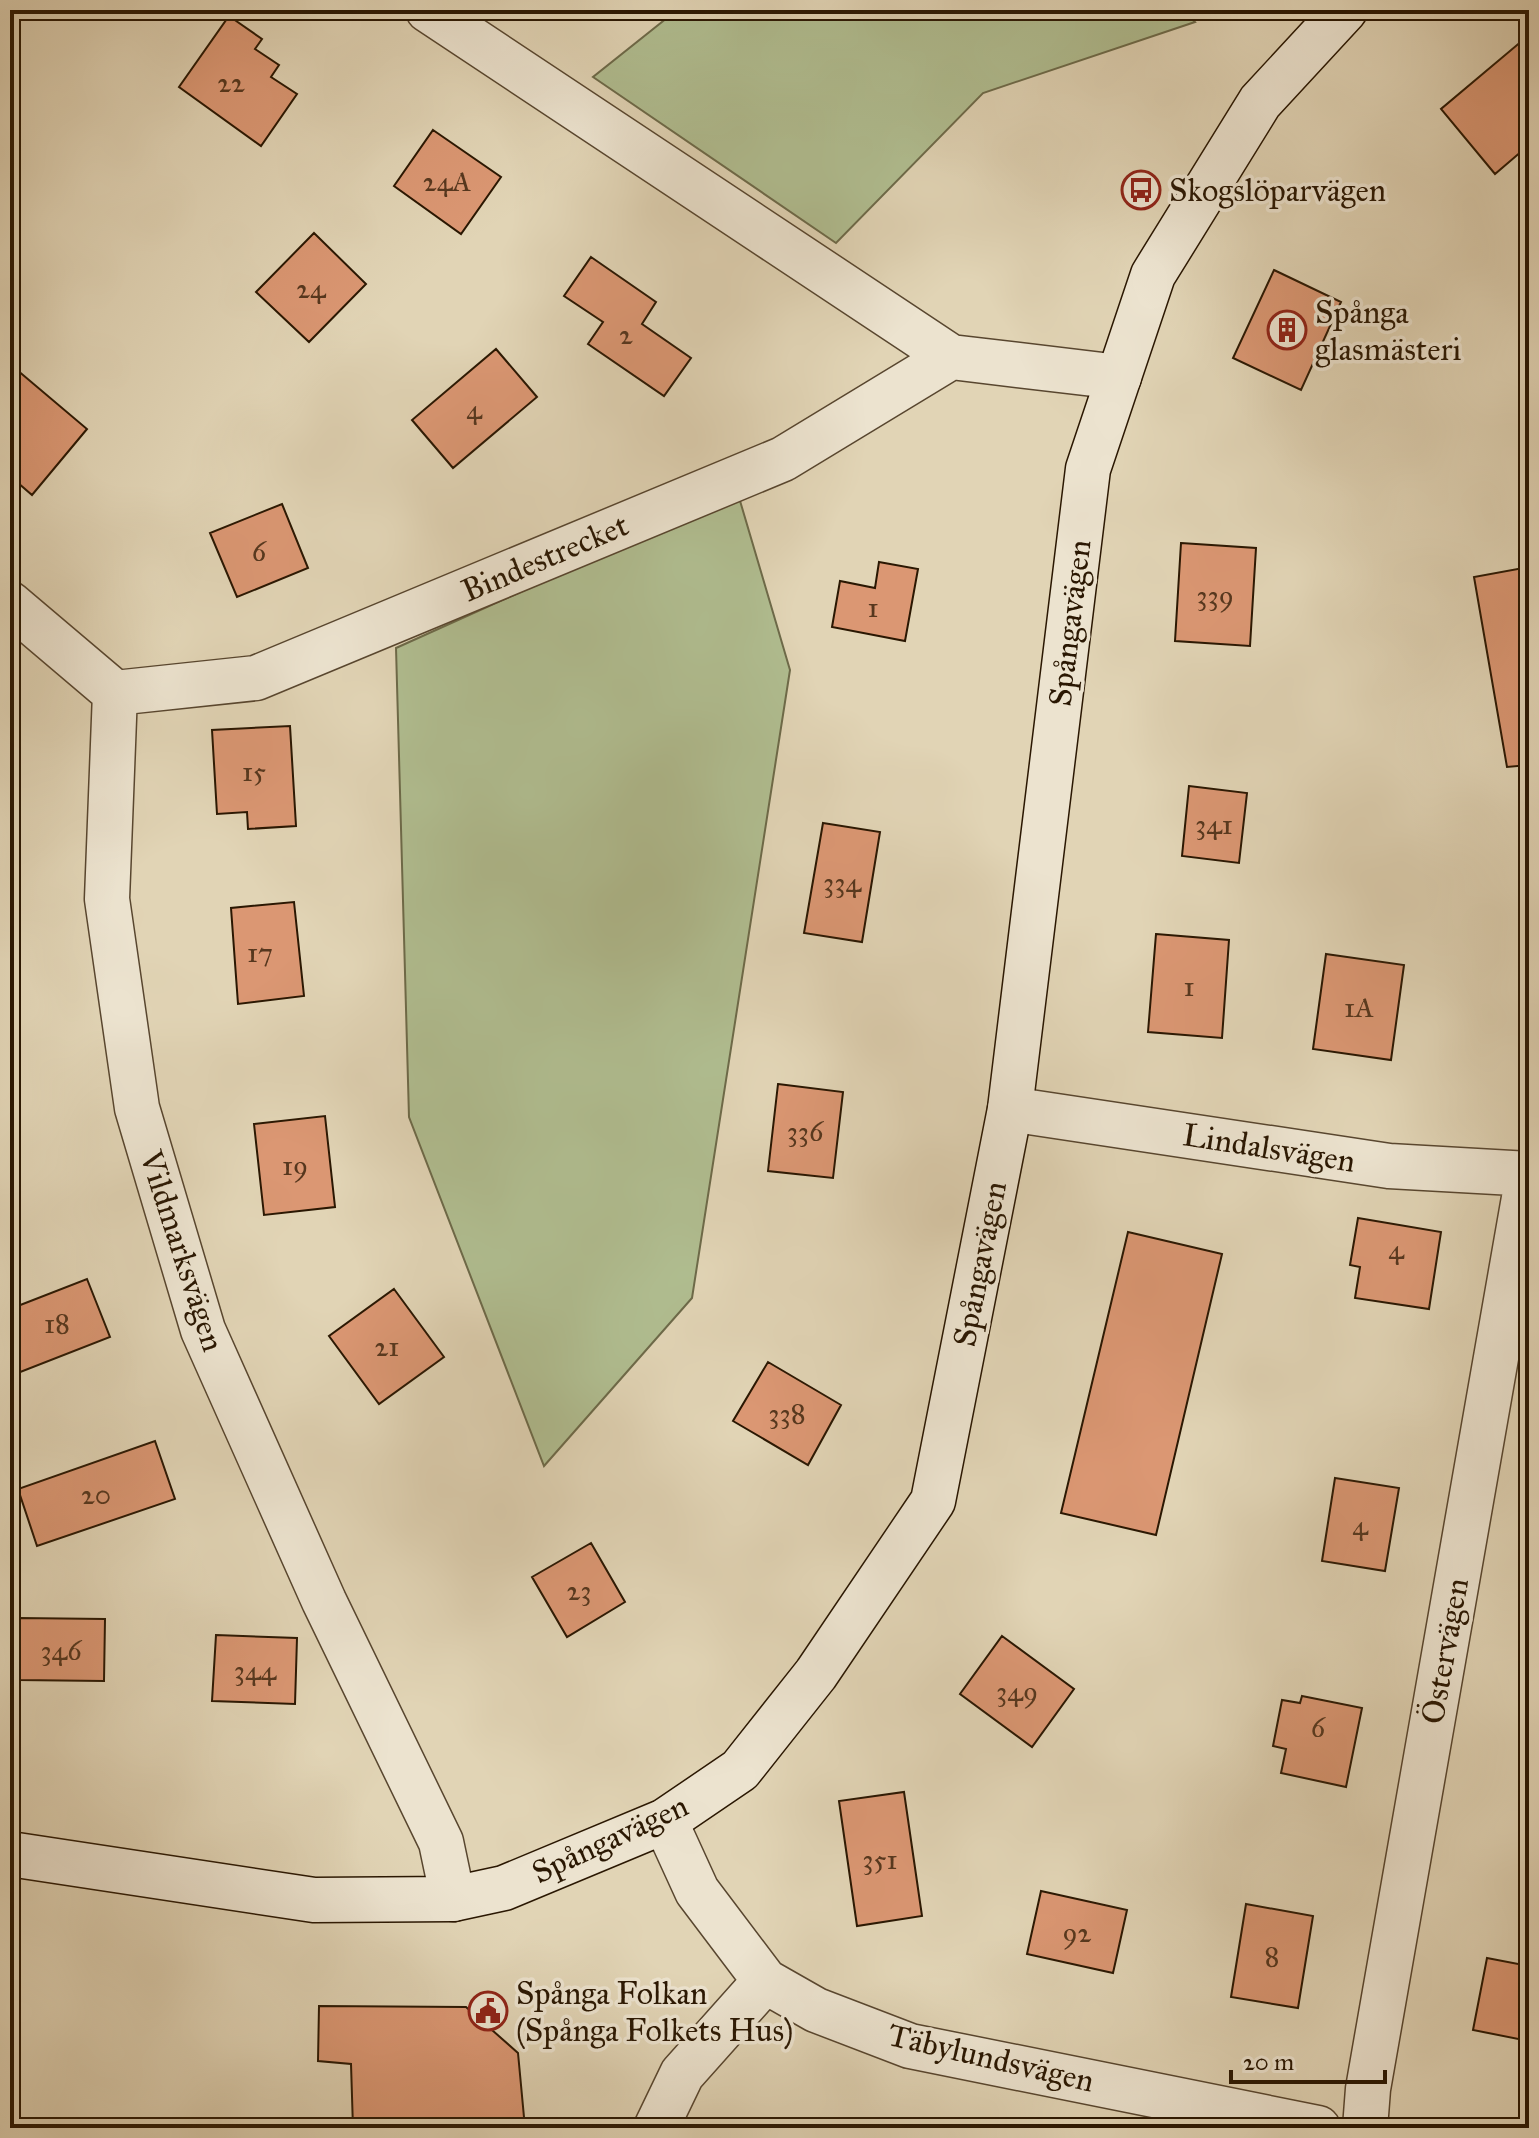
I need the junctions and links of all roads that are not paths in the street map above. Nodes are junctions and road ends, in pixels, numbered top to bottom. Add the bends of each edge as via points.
1 (428, 10) edge
2 (1345, 10) edge
3 (951, 357) junction
4 (1119, 377) junction
5 (10, 604) edge
6 (115, 693) junction
7 (1010, 1109) junction
8 (1528, 1174) edge
9 (665, 1821) junction
10 (10, 1854) edge
11 (453, 1899) junction
12 (765, 1981) junction
13 (656, 2128) edge
14 (1318, 2128) edge
15 (1365, 2128) edge

1 - 3 street
2 - 4 street, Spångavägen via 1260,102 1153,275
3 - 4 street
3 - 6 street, Bindestrecket via 783,459 256,678
4 - 7 street, Spångavägen via 1088,469
5 - 6 street
6 - 11 street, Vildmarksvägen via 107,899 137,1108 203,1330 324,1601 441,1842
7 - 8 street, Lindalsvägen via 1389,1166
7 - 9 street, Spångavägen via 933,1501 816,1674 740,1770
8 - 15 street, Östervägen
9 - 11 street, Spångavägen via 504,1888
9 - 12 street, Täbylundsvägen via 697,1891
10 - 11 street, Spångavägen via 314,1900
12 - 13 street via 682,2074
12 - 14 street, Täbylundsvägen via 816,2010 910,2046

